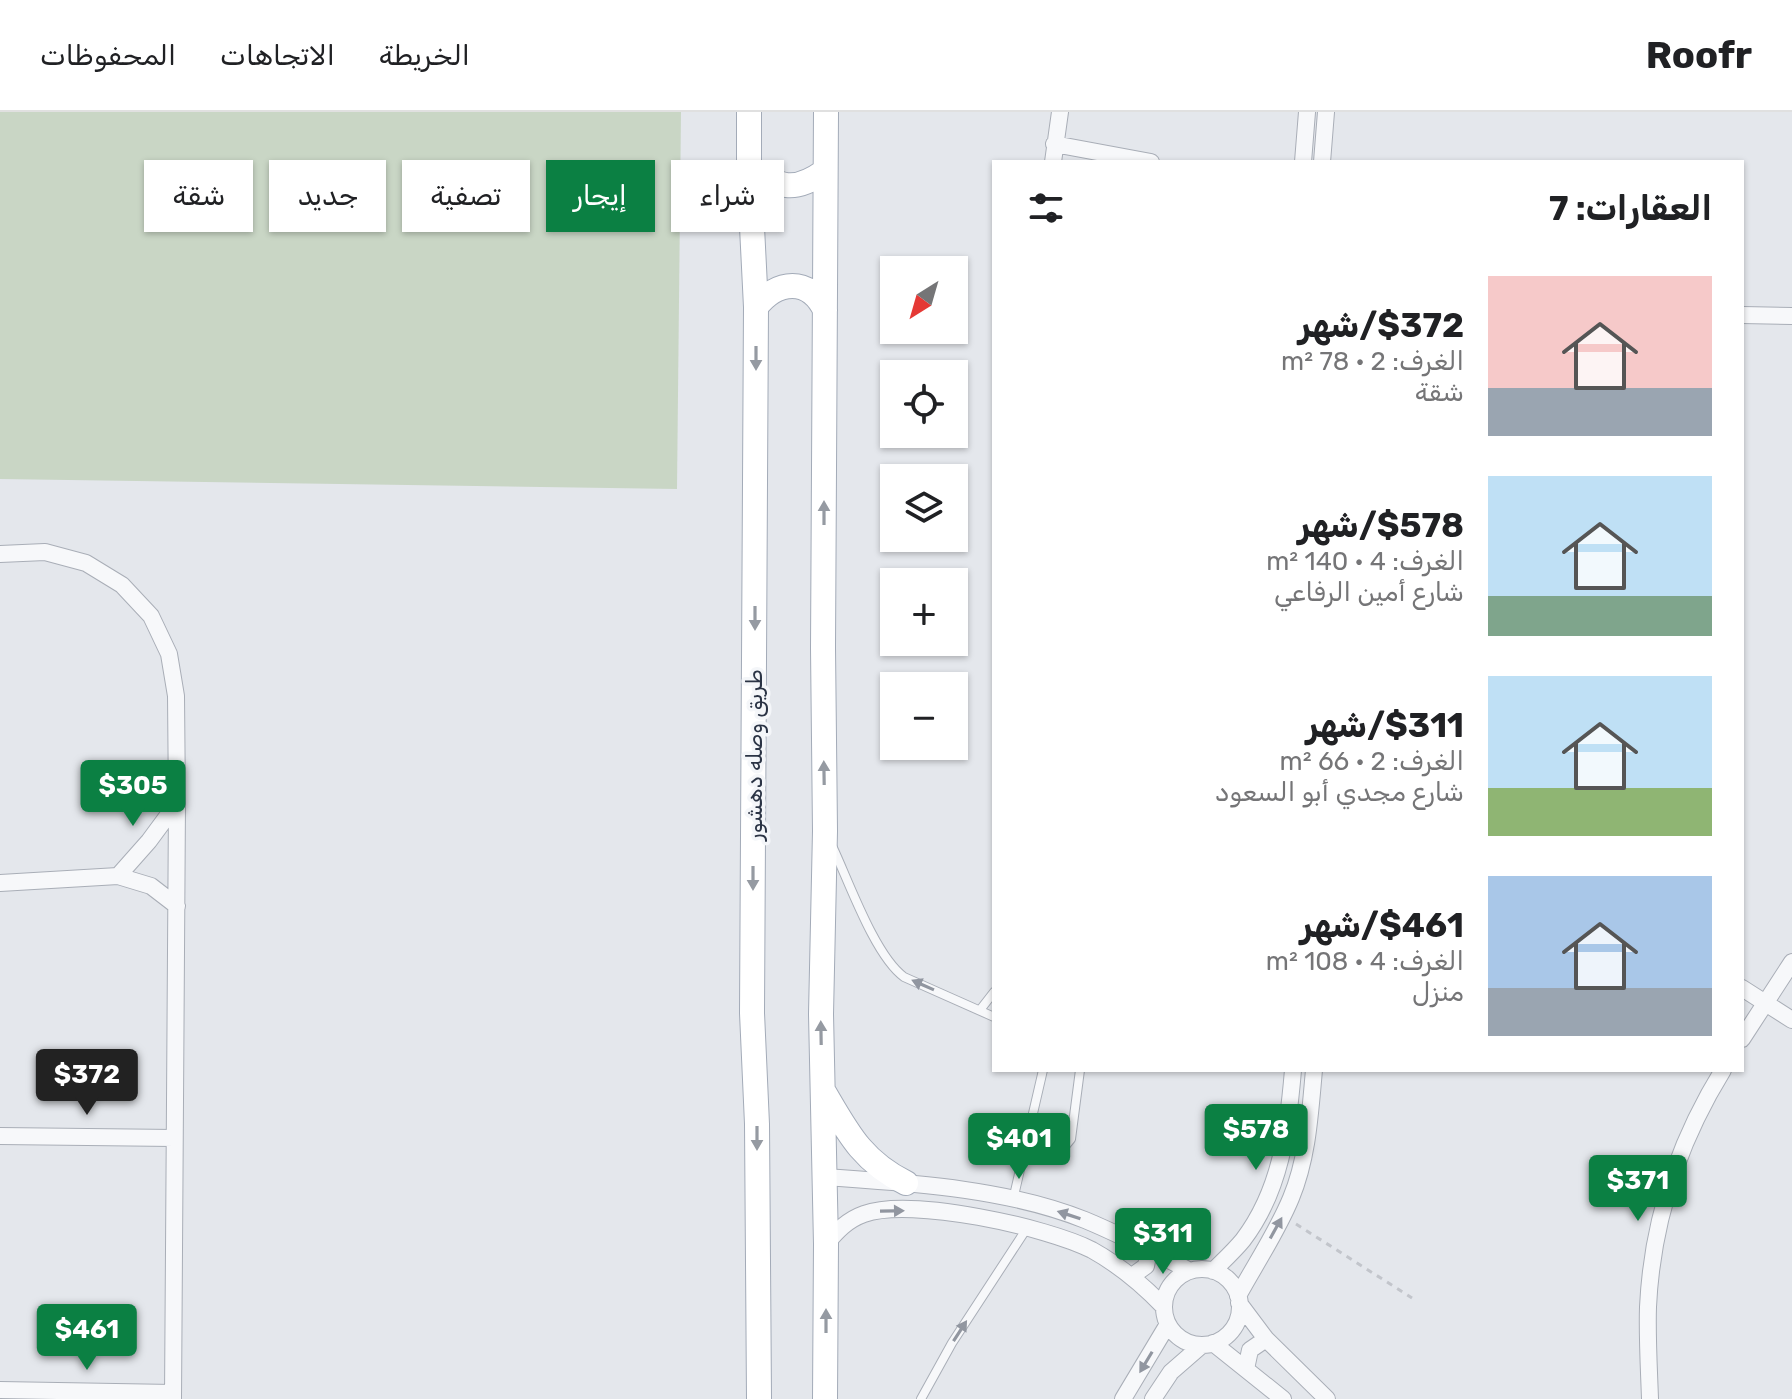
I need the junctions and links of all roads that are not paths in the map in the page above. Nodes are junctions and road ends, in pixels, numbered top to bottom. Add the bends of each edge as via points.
1 (749, 112) edge
2 (826, 112) edge
3 (1060, 112) edge
4 (1317, 113) edge
5 (1054, 144) junction
6 (749, 160) edge
7 (1053, 160) edge
8 (1140, 160) edge
9 (1304, 160) edge
10 (1322, 160) edge
11 (825, 171) junction
12 (784, 185) edge
13 (752, 232) edge
14 (756, 307) junction
15 (825, 310) junction
16 (1744, 315) edge
17 (1792, 316) edge
18 (0, 554) edge
19 (177, 803) junction
20 (825, 831) junction
21 (118, 876) junction
22 (0, 883) edge
23 (177, 906) junction
24 (1792, 962) edge
25 (1744, 989) edge
26 (992, 995) edge
27 (1765, 1002) junction
28 (980, 1010) junction
29 (992, 1016) edge
30 (1792, 1020) edge
31 (1744, 1036) edge
32 (1043, 1072) edge
33 (1080, 1072) edge
34 (1293, 1072) edge
35 (1314, 1072) edge
36 (1722, 1072) edge
37 (822, 1088) junction
38 (0, 1136) edge
39 (174, 1138) junction
40 (1025, 1146) junction
41 (825, 1177) junction
42 (906, 1183) junction
43 (943, 1187) junction
44 (1013, 1200) junction
45 (941, 1211) junction
46 (1027, 1228) junction
47 (826, 1244) junction
48 (1149, 1250) junction
49 (1190, 1271) junction
50 (1213, 1271) junction
51 (1132, 1276) junction
52 (1238, 1299) junction
53 (1164, 1307) junction
54 (1168, 1324) junction
55 (1266, 1339) junction
56 (1208, 1344) junction
57 (1246, 1369) junction
58 (0, 1390) edge
59 (173, 1396) edge
60 (759, 1399) edge
61 (825, 1399) edge
62 (921, 1399) edge
63 (1123, 1399) edge
64 (1153, 1399) edge
65 (1283, 1399) edge
66 (1327, 1399) edge
67 (1650, 1399) edge

1 - 6 main road, طريق وصله دهشور
2 - 11 main road
3 - 5 street
4 - 9 street
4 - 10 street
5 - 7 street
5 - 8 street
11 - 12 main road via 805,184
11 - 15 main road
13 - 14 main road, طريق وصله دهشور
14 - 15 main road via 783,286 803,287
14 -> 60 main road, طريق وصله دهشور via 752,1013
20 -> 15 main road
16 - 17 street
18 - 19 street via 45,552 86,563 122,585 151,616 169,654 176,696
19 - 21 street
19 - 23 street
28 -> 20 lane via 904,977 893,967
37 -> 20 main road
21 - 22 street
21 - 23 street via 151,886
23 - 39 street
24 - 27 street
25 - 27 street
26 - 28 lane
27 - 30 street
27 - 31 street
28 - 29 lane
32 - 40 lane
33 - 40 lane via 1067,1145 1053,1153
34 - 50 street via 1287,1129 1272,1188 1243,1240
52 -> 35 street via 1283,1215 1302,1166
36 - 67 street via 1694,1120 1661,1212 1648,1310
37 - 41 main road
37 - 42 main road via 860,1151
38 - 39 street
39 - 59 street
40 - 44 lane
41 - 42 street
41 - 47 main road
42 - 43 street
43 - 44 street
43 - 45 street
48 -> 44 street via 1084,1220
45 - 46 street
47 -> 45 street via 844,1225 867,1213
46 - 51 street via 1090,1249
62 -> 46 lane
61 -> 47 main road
48 - 49 street
48 - 51 street via 1146,1266
49 - 50 street
49 - 53 street via 1171,1284
50 - 52 street via 1232,1285
51 - 53 street
52 - 55 street
52 - 56 street via 1236,1323 1223,1339
53 - 54 street
54 - 56 street via 1182,1339
54 -> 63 street
55 - 57 street via 1250,1350
55 - 66 street
56 - 57 street
56 - 64 street via 1171,1372
57 - 65 street
58 - 59 street

